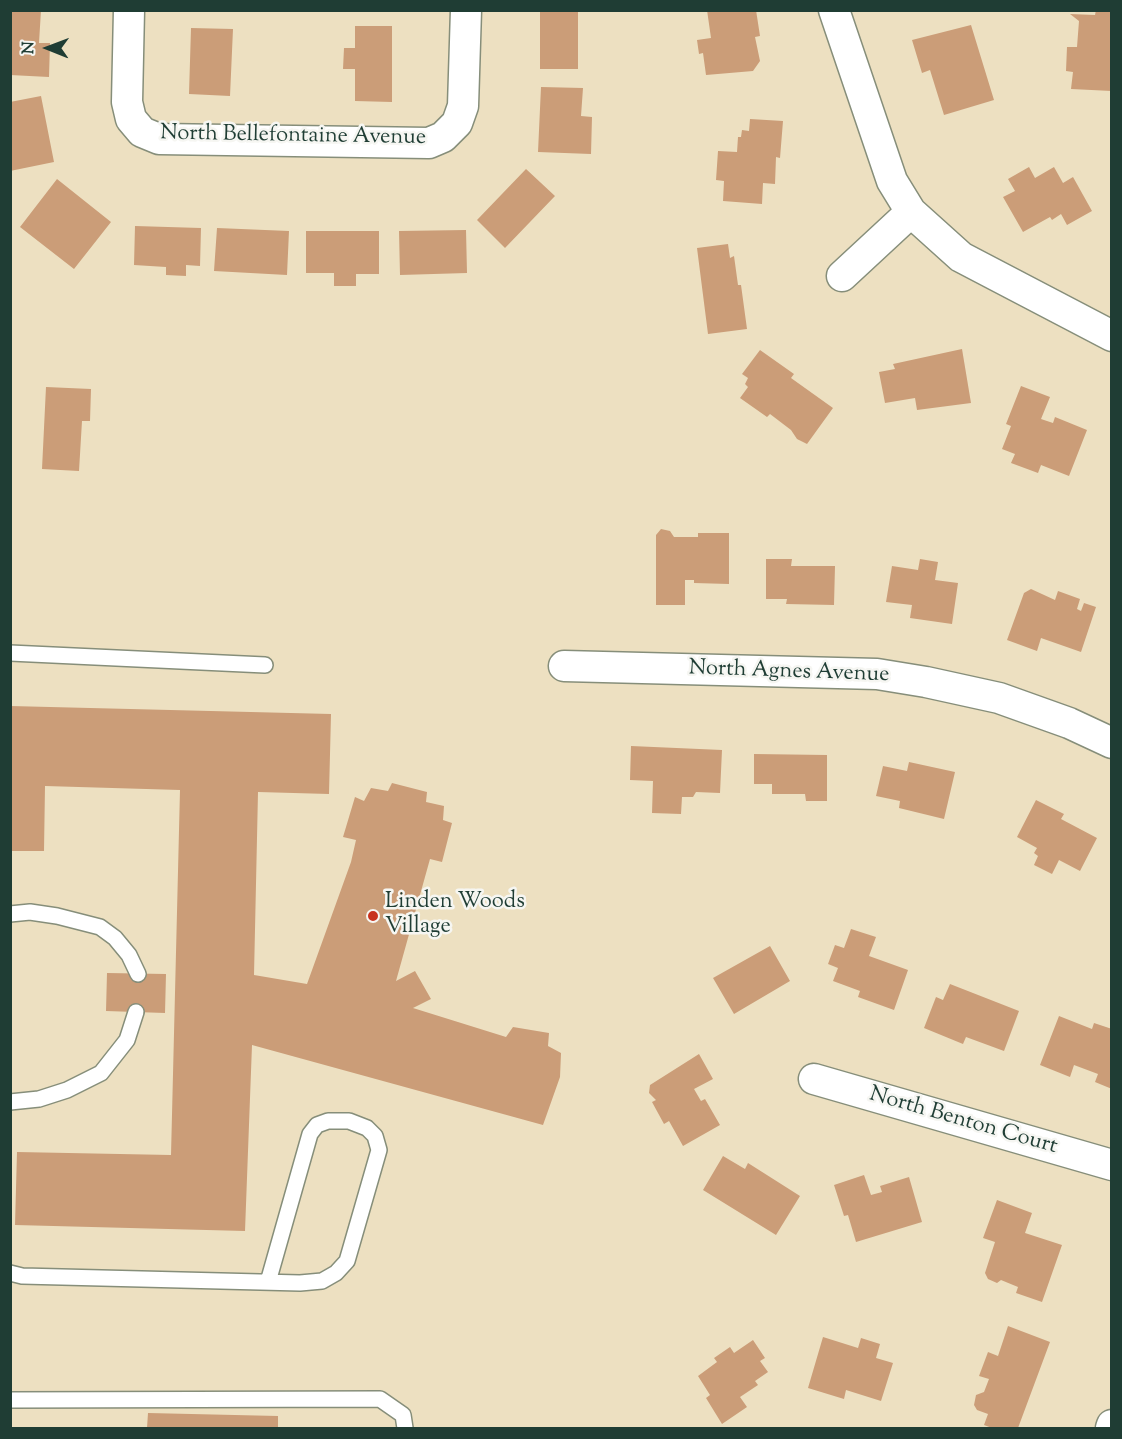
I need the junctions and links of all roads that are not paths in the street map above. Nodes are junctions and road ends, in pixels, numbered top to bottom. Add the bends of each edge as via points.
1 (129, 10) edge
2 (466, 10) edge
3 (834, 10) edge
4 (911, 212) junction
5 (842, 276) dead end
6 (1112, 336) edge
7 (10, 653) edge
8 (265, 665) dead end
9 (564, 666) dead end
10 (1112, 742) edge
11 (10, 914) edge
12 (138, 974) dead end
13 (136, 1012) dead end
14 (814, 1079) dead end
15 (10, 1102) edge
16 (1112, 1165) edge
17 (10, 1273) edge
18 (268, 1282) junction
19 (10, 1400) edge
20 (405, 1428) edge

1 - 2 street, North Bellefontaine Avenue via 127,102 131,119 142,132 159,139 429,143 443,137 457,123 463,106
3 - 4 street via 892,181
4 - 5 street
4 - 6 street via 961,256
7 - 8 lane
9 - 10 street, North Agnes Avenue via 877,674 999,698
11 - 12 lane via 30,912 100,927 129,955
13 - 15 lane via 127,1040 101,1073 39,1099
14 - 16 street, North Benton Court
17 - 18 lane
18 - 18 lane via 322,1281 336,1274 347,1261 378,1150 375,1136 367,1128 349,1121 328,1120 310,1134
19 - 20 lane via 380,1399 403,1415

